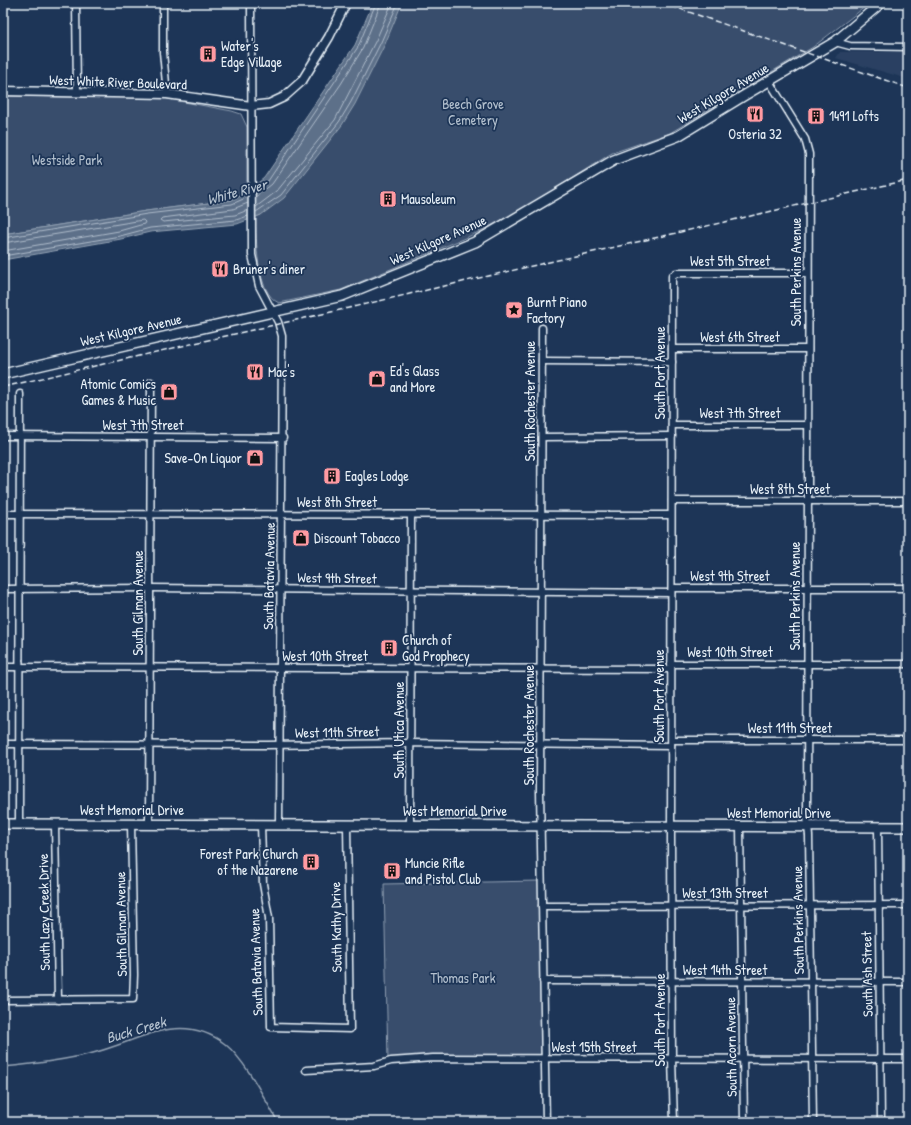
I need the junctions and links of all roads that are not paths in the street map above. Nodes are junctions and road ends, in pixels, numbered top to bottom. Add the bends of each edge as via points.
1 (76, 3) edge
2 (164, 3) edge
3 (251, 3) edge
4 (346, 3) edge
5 (881, 3) edge
6 (835, 42) junction
7 (908, 47) edge
8 (769, 80) junction
9 (3, 91) edge
10 (77, 92) junction
11 (167, 94) junction
12 (251, 106) junction
13 (676, 273) joint
14 (808, 273) junction
15 (272, 313) junction
16 (542, 328) dead end
17 (672, 349) junction
18 (808, 349) junction
19 (542, 361) junction
20 (672, 362) junction
21 (3, 374) edge
22 (150, 382) dead end
23 (20, 394) dead end
24 (672, 425) junction
25 (807, 425) junction
26 (3, 436) edge
27 (672, 436) junction
28 (20, 437) junction
29 (151, 437) junction
30 (542, 437) junction
31 (283, 438) junction
32 (672, 501) junction
33 (908, 501) edge
34 (807, 502) junction
35 (3, 514) edge
36 (20, 514) junction
37 (151, 514) junction
38 (282, 514) junction
39 (411, 515) junction
40 (541, 515) junction
41 (671, 515) junction
42 (150, 588) junction
43 (807, 588) junction
44 (908, 588) edge
45 (3, 589) edge
46 (19, 589) junction
47 (281, 589) junction
48 (672, 590) junction
49 (412, 592) junction
50 (541, 592) junction
51 (807, 664) junction
52 (908, 664) edge
53 (671, 666) junction
54 (3, 667) edge
55 (19, 667) junction
56 (150, 667) junction
57 (280, 667) junction
58 (411, 668) junction
59 (541, 669) junction
60 (807, 740) junction
61 (908, 740) edge
62 (19, 743) junction
63 (411, 743) junction
64 (671, 743) junction
65 (3, 744) edge
66 (150, 744) junction
67 (280, 744) junction
68 (541, 744) junction
69 (3, 824) edge
70 (19, 824) junction
71 (55, 824) junction
72 (131, 824) junction
73 (149, 824) junction
74 (540, 824) junction
75 (261, 825) junction
76 (279, 825) junction
77 (347, 825) junction
78 (410, 825) junction
79 (671, 826) junction
80 (808, 826) junction
81 (740, 827) junction
82 (878, 827) junction
83 (908, 827) edge
84 (809, 904) junction
85 (671, 905) junction
86 (741, 905) junction
87 (879, 905) junction
88 (908, 905) edge
89 (542, 906) junction
90 (543, 980) junction
91 (671, 982) junction
92 (879, 982) junction
93 (908, 982) edge
94 (742, 983) junction
95 (810, 983) junction
96 (3, 1000) edge
97 (58, 1000) junction
98 (350, 1029) joint
99 (544, 1059) junction
100 (672, 1059) junction
101 (742, 1059) junction
102 (880, 1059) junction
103 (908, 1059) edge
104 (811, 1060) junction
105 (306, 1070) dead end
106 (546, 1122) edge
107 (674, 1122) edge
108 (744, 1122) edge
109 (813, 1122) edge
110 (882, 1122) edge

1 - 10 street
2 - 11 street
3 - 12 street
4 - 12 street, West White River Boulevard via 329,37 299,85 277,101
5 - 6 main road, West Kilgore Avenue
6 - 7 street via 850,46
6 - 8 main road, West Kilgore Avenue
8 - 14 street, South Perkins Avenue via 803,134 808,150
8 - 15 main road, West Kilgore Avenue via 678,136 614,160 475,242 342,296
9 - 10 street, West White River Boulevard
10 - 11 street, West White River Boulevard
11 - 12 street, West White River Boulevard
12 - 15 street via 251,245 259,286
13 - 14 street, West 5th Street
13 - 17 street, South Port Avenue via 672,276
14 - 18 street, South Perkins Avenue
15 - 21 main road, West Kilgore Avenue
15 - 31 street, South Batavia Avenue via 282,336
16 - 19 street, South Rochester Avenue
17 - 18 street, West 6th Street
17 - 20 street, South Port Avenue
18 - 25 street, South Perkins Avenue
19 - 20 street
19 - 30 street, South Rochester Avenue
20 - 24 street, South Port Avenue
22 - 29 street, South Gilman Avenue
23 - 28 street
24 - 25 street, West 7th Street
24 - 27 street, South Port Avenue
25 - 34 street, South Perkins Avenue
26 - 28 street, West 7th Street
27 - 30 street
27 - 32 street, South Port Avenue
28 - 29 street, West 7th Street
28 - 36 street
29 - 31 street, West 7th Street
29 - 37 street, South Gilman Avenue
30 - 40 street, South Rochester Avenue
31 - 38 street, South Batavia Avenue
32 - 34 street, West 8th Street
32 - 41 street, South Port Avenue
33 - 34 street, West 8th Street
34 - 43 street, South Perkins Avenue
35 - 36 street, West 8th Street
36 - 37 street, West 8th Street
36 - 46 street
37 - 38 street, West 8th Street
37 - 42 street, South Gilman Avenue
38 - 39 street, West 8th Street
38 - 47 street, South Batavia Avenue
39 - 40 street, West 8th Street
39 - 49 street, South Utica Avenue
40 - 41 street, West 8th Street
40 - 50 street, South Rochester Avenue
41 - 48 street, South Port Avenue
42 - 46 street, West 9th Street
42 - 47 street, West 9th Street
42 - 56 street, South Gilman Avenue
43 - 44 street, West 9th Street
43 - 48 street, West 9th Street
43 - 51 street, South Perkins Avenue
45 - 46 street, West 9th Street
46 - 55 street
47 - 49 street, West 9th Street
47 - 57 street, South Batavia Avenue
48 - 50 street, West 9th Street
48 - 53 street, South Port Avenue
49 - 50 street, West 9th Street
49 - 58 street, South Utica Avenue
50 - 59 street, South Rochester Avenue
51 - 52 street, West 10th Street
51 - 53 street, West 10th Street
51 - 60 street, South Perkins Avenue
53 - 59 street, West 10th Street
53 - 64 street, South Port Avenue
54 - 55 street, West 10th Street
55 - 56 street, West 10th Street
55 - 62 street
56 - 57 street, West 10th Street
56 - 66 street, South Gilman Avenue
57 - 58 street, West 10th Street
57 - 67 street, South Batavia Avenue
58 - 59 street, West 10th Street
58 - 63 street, South Utica Avenue
59 - 68 street, South Rochester Avenue
60 - 61 street, West 11th Street
60 - 64 street, West 11th Street
60 - 80 street, South Perkins Avenue
62 - 65 street, West 11th Street
62 - 66 street, West 11th Street
62 - 70 street
63 - 67 street, West 11th Street
63 - 68 street, West 11th Street
63 - 78 street, South Utica Avenue
64 - 68 street, West 11th Street
64 - 79 street, South Port Avenue
66 - 67 street, West 11th Street
66 - 73 street, South Gilman Avenue
67 - 76 street, South Batavia Avenue
68 - 74 street, South Rochester Avenue
69 - 70 main road, West Memorial Drive
70 - 71 main road, West Memorial Drive
71 - 72 main road, West Memorial Drive
71 - 97 street, South Lazy Creek Drive
72 - 73 main road, West Memorial Drive
72 - 97 street, South Gilman Avenue via 133,999
73 - 75 main road, West Memorial Drive
74 - 78 main road, West Memorial Drive
74 - 79 main road, West Memorial Drive
74 - 89 street, South Rochester Avenue
75 - 76 main road, West Memorial Drive
75 - 98 street, South Batavia Avenue via 263,884 269,918 271,1027
76 - 77 main road, West Memorial Drive
77 - 78 main road, West Memorial Drive
77 - 98 street, South Kathy Drive
79 - 81 main road, West Memorial Drive
79 - 85 street, South Port Avenue
80 - 81 main road, West Memorial Drive
80 - 82 main road, West Memorial Drive
80 - 84 street, South Perkins Avenue
81 - 86 street, South Acorn Avenue
82 - 83 main road, West Memorial Drive
82 - 87 street, South Ash Street
84 - 86 street, West 13th Street
84 - 87 street, West 13th Street
84 - 95 street, South Perkins Avenue
85 - 86 street, West 13th Street
85 - 89 street, West 13th Street
85 - 91 street, South Port Avenue
86 - 94 street, South Acorn Avenue
87 - 88 street, West 13th Street
87 - 92 street, South Ash Street
89 - 90 street, South Rochester Avenue
90 - 91 street, West 14th Street
90 - 99 street, South Rochester Avenue
91 - 94 street, West 14th Street
91 - 100 street, South Port Avenue
92 - 93 street, West 14th Street
92 - 95 street, West 14th Street
92 - 102 street, South Ash Street
94 - 95 street, West 14th Street
94 - 101 street, South Acorn Avenue
95 - 104 street, South Perkins Avenue
96 - 97 street
99 - 100 street, West 15th Street
99 - 105 street, West 15th Street via 434,1058 374,1066
99 - 106 street, South Rochester Avenue
100 - 101 street, West 15th Street
100 - 107 street, South Port Avenue
101 - 104 street, West 15th Street
101 - 108 street, South Acorn Avenue
102 - 103 street, West 15th Street
102 - 104 street, West 15th Street
102 - 110 street, South Ash Street
104 - 109 street, South Perkins Avenue

